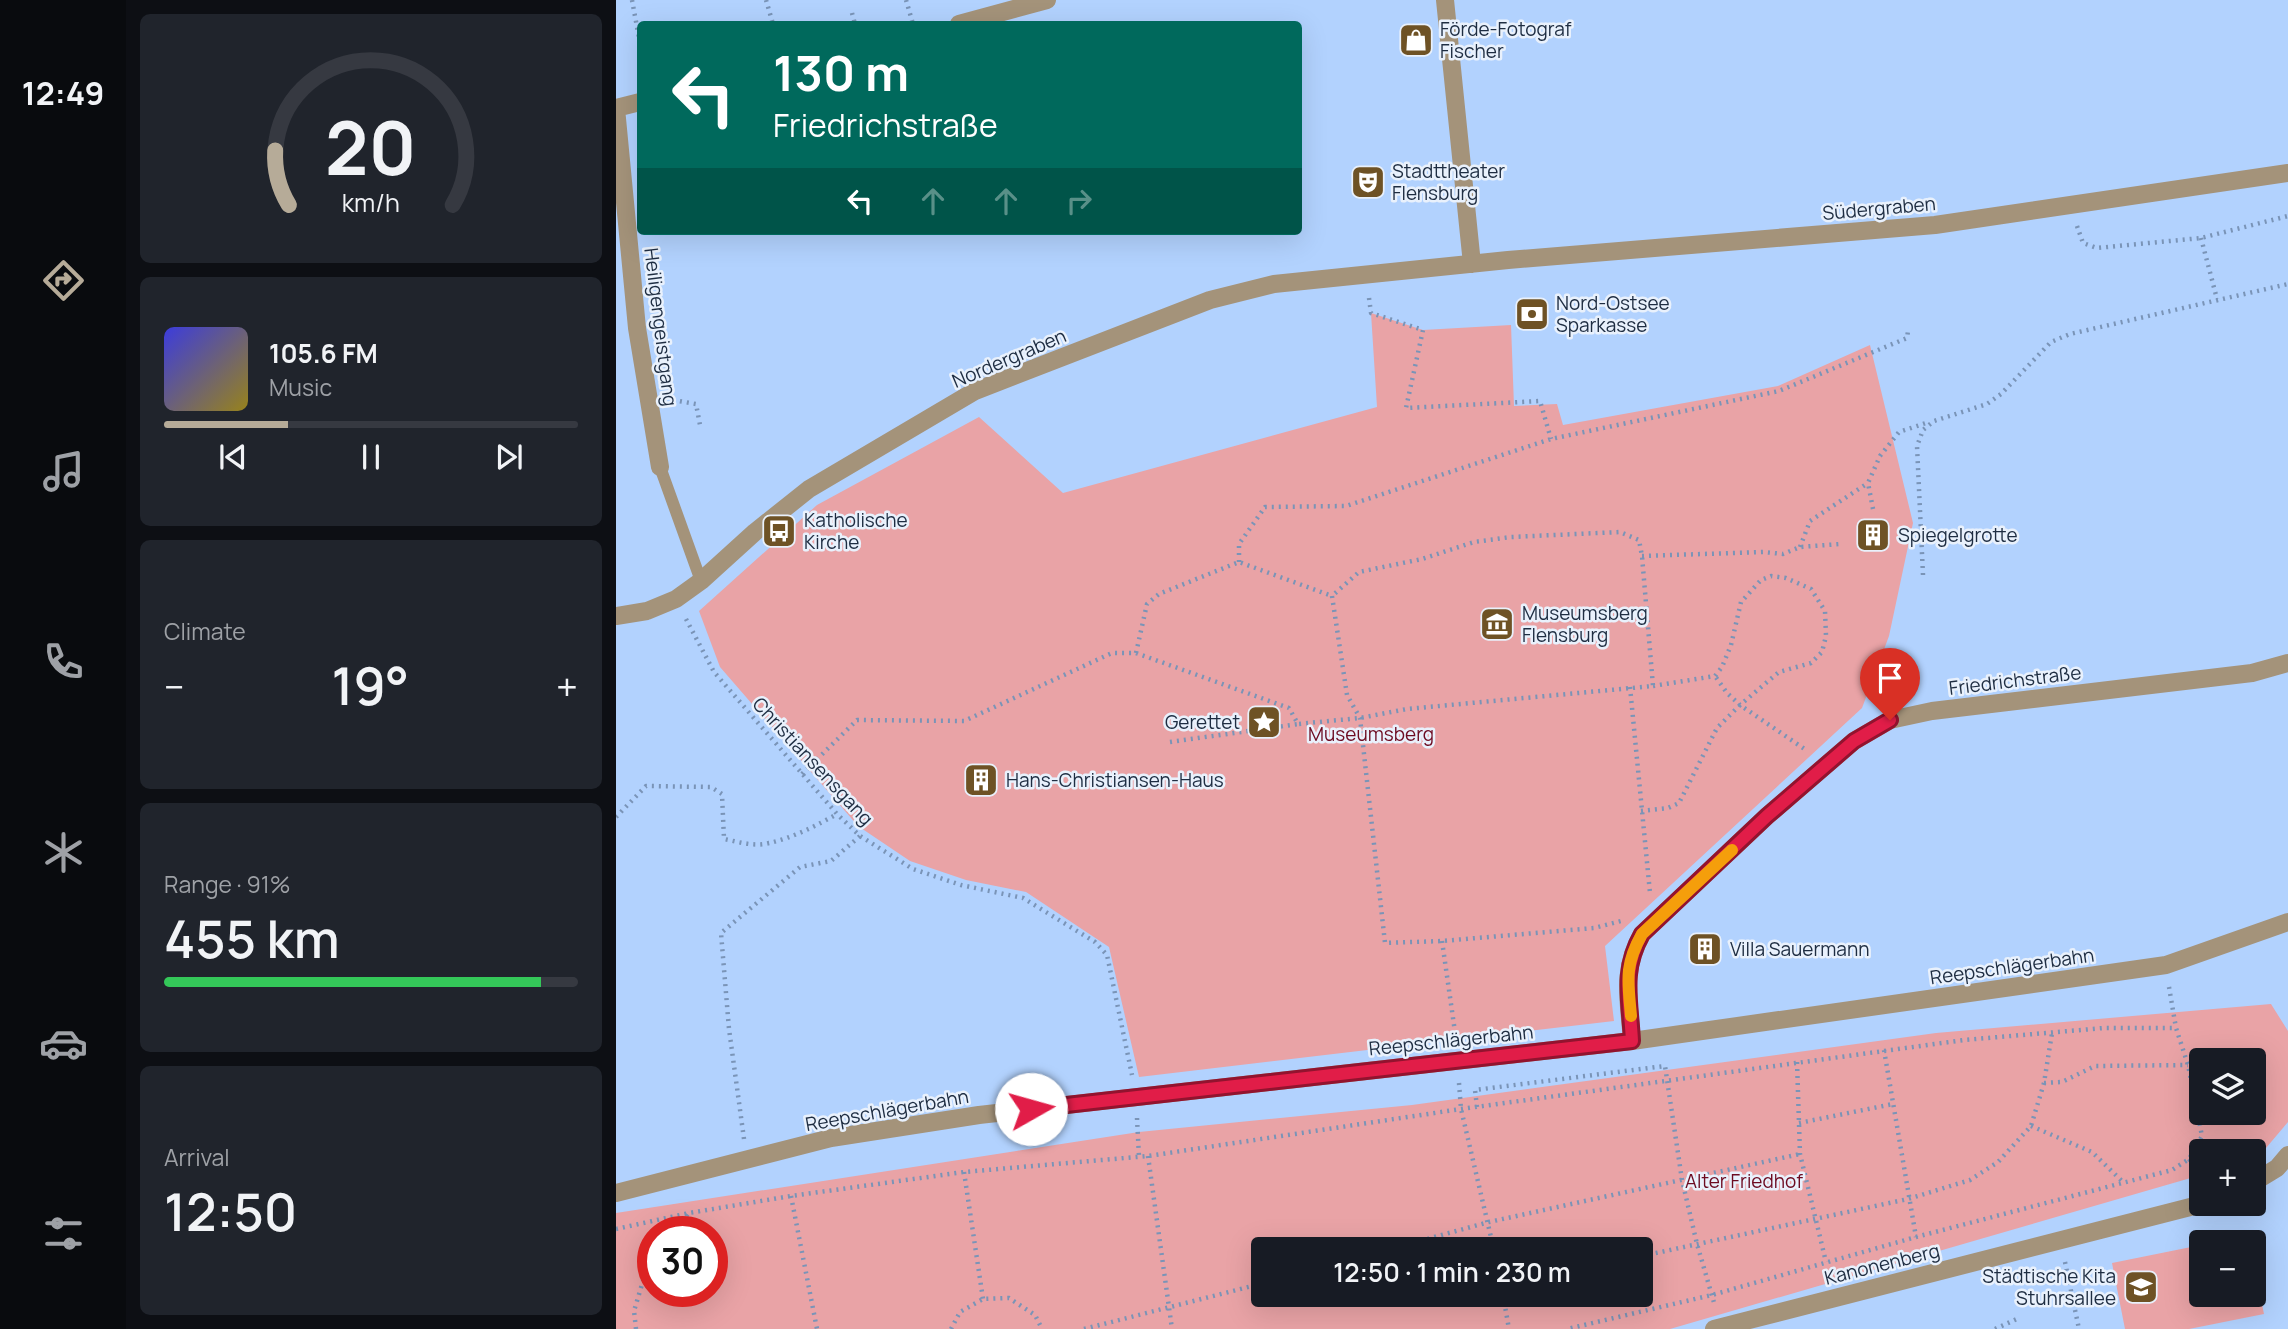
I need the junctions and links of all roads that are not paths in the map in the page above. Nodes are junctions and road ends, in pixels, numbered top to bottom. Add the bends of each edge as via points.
1 (1047, 0) edge
2 (1445, 0) edge
3 (969, 21) edge
4 (637, 103) edge
5 (616, 108) edge
6 (2288, 173) edge
7 (1472, 264) junction
8 (660, 467) joint
9 (701, 581) junction
10 (616, 616) edge
11 (2288, 663) edge
12 (2288, 922) edge
13 (1632, 1041) junction
14 (2288, 1154) edge
15 (2266, 1175) edge
16 (616, 1193) edge
17 (2189, 1207) edge
18 (1718, 1328) edge

1 - 3 street
2 - 7 street
4 - 5 street
5 - 8 street, Heiligengeistgang via 637,327
6 - 7 street, Südergraben via 1935,225
7 - 9 street, Nordergraben via 1274,285 1210,300 975,391 810,488
8 - 9 lane
9 - 10 street, Nordergraben via 676,599 647,611
11 - 13 street, Friedrichstraße via 2252,673 1945,709 1890,720 1854,741 1767,816 1642,934 1627,970
12 - 13 street, Reepschlägerbahn via 2166,965
13 - 16 street, Reepschlägerbahn via 979,1115 831,1138
14 - 15 street
17 - 18 street, Kanonenberg

